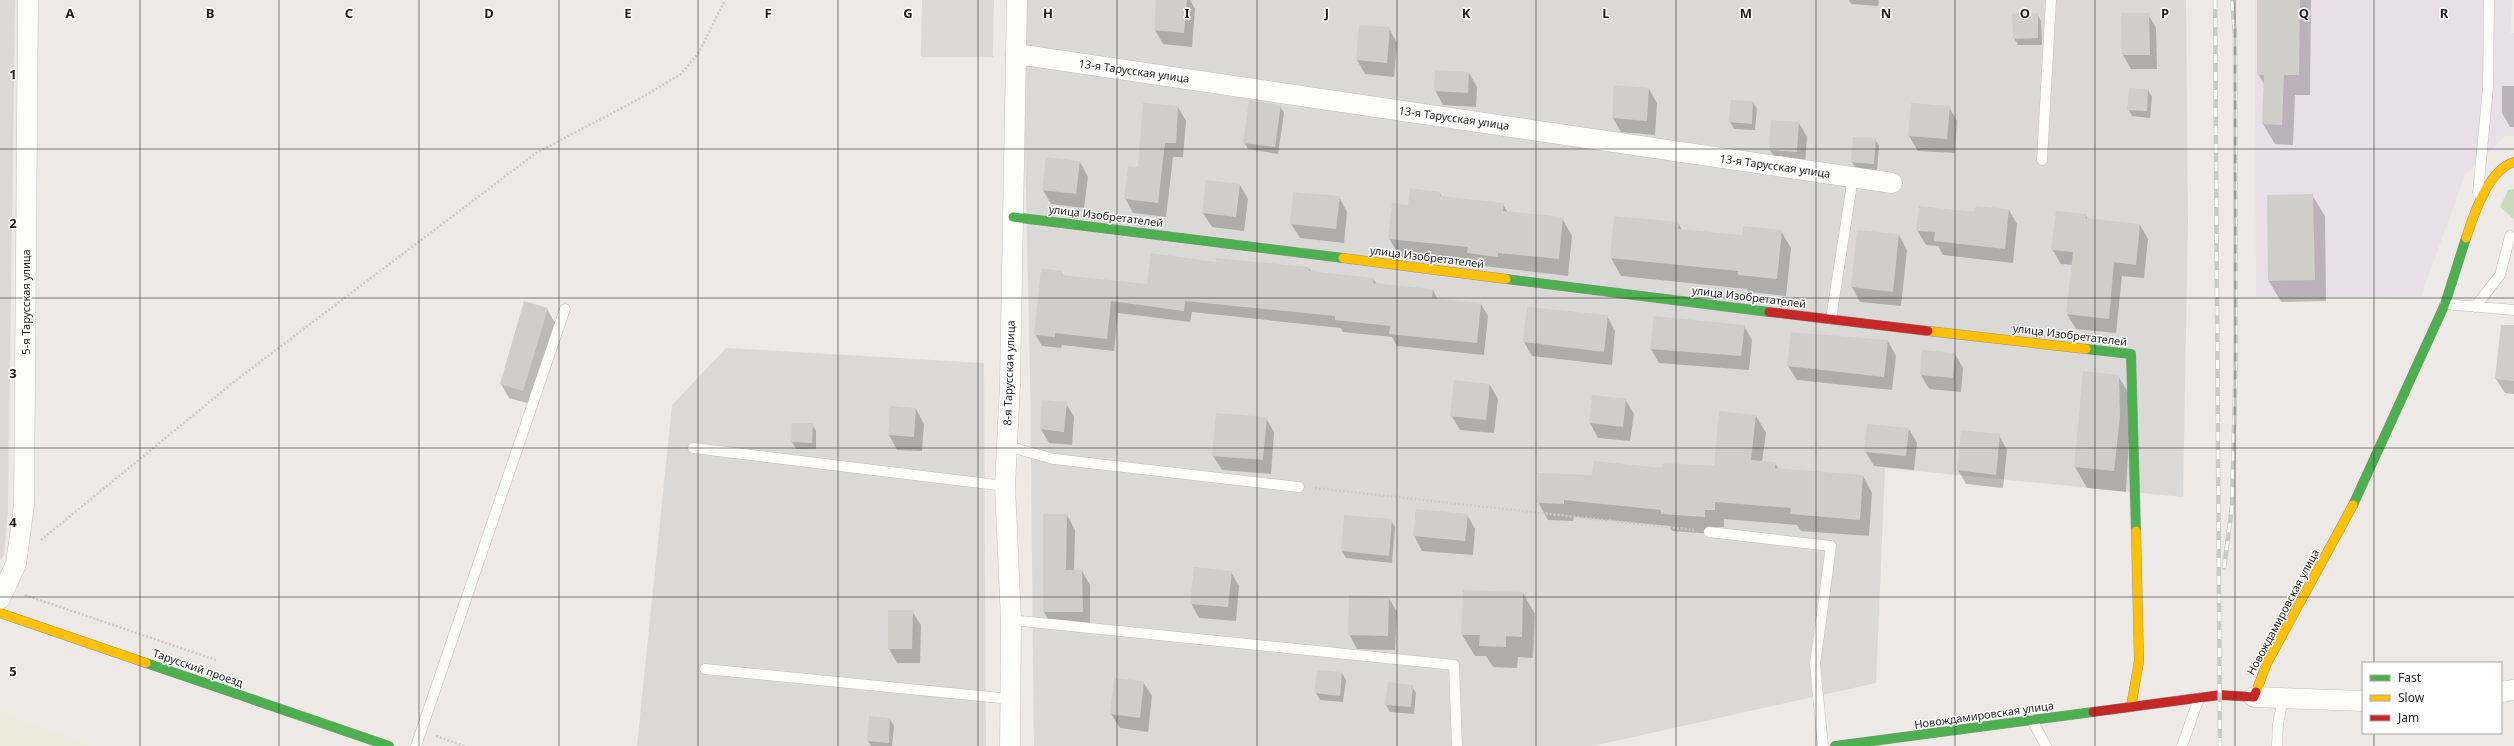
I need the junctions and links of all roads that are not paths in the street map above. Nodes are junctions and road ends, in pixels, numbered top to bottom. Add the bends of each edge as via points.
1 (28, 0) edge
2 (1017, 0) edge
3 (2051, 0) edge
4 (2489, 0) edge
5 (1016, 54) junction
6 (2042, 160) dead end
7 (2514, 162) edge
8 (1853, 177) junction
9 (1892, 183) dead end
10 (2477, 203) junction
11 (1012, 217) junction
12 (2510, 236) dead end
13 (2445, 304) junction
14 (2475, 307) junction
15 (565, 309) dead end
16 (2514, 310) edge
17 (1831, 319) junction
18 (1007, 446) junction
19 (693, 448) dead end
20 (1005, 486) junction
21 (1299, 487) road end
22 (1709, 532) road end
23 (0, 599) edge
24 (0, 613) edge
25 (1011, 620) junction
26 (705, 669) dead end
27 (2514, 690) edge
28 (2502, 692) edge
29 (2254, 697) junction
30 (2199, 698) junction
31 (2283, 698) junction
32 (1011, 699) junction
33 (2362, 701) edge
34 (2131, 707) junction
35 (2032, 720) junction
36 (1925, 735) junction
37 (389, 746) edge
38 (416, 746) edge
39 (1010, 746) edge
40 (1457, 746) edge
41 (1823, 746) edge
42 (1835, 746) edge
43 (1928, 746) edge
44 (2046, 746) edge
45 (2182, 746) edge
46 (2277, 746) edge

1 - 23 street, 5-я Тарусская улица via 24,505 16,564
2 - 5 street, 8-я Тарусская улица
3 - 6 lane
4 - 10 lane via 2488,87
5 - 8 street, 13-я Тарусская улица
5 - 11 street, 8-я Тарусская улица
7 - 10 street, Новождамировская улица via 2504,165
8 - 9 street, 13-я Тарусская улица
8 - 17 lane
10 - 13 street, Новождамировская улица
11 - 17 street, улица Изобретателей
11 - 18 street, 8-я Тарусская улица
12 - 14 lane via 2500,276
13 - 14 lane
13 - 29 street, Новождамировская улица via 2357,498 2267,663
14 - 16 lane
15 - 38 lane
17 - 34 street, улица Изобретателей via 2131,354 2138,661
18 - 20 street, 8-я Тарусская улица
18 - 21 lane via 1054,459
19 - 20 lane
20 - 25 street, 8-я Тарусская улица
22 - 41 lane via 1831,546 1815,665
24 - 37 street, Тарусский проезд
25 - 32 street, 8-я Тарусская улица
25 - 40 lane via 1454,665
26 - 32 lane
27 - 28 street
29 - 30 street, Новождамировская улица via 2220,695
29 - 31 street
30 - 34 street, Новождамировская улица
30 - 45 lane
31 - 33 street
31 - 46 lane
32 - 39 street, 8-я Тарусская улица
34 - 35 street, Новождамировская улица
35 - 36 street, Новождамировская улица
35 - 44 lane
36 - 42 street, Новождамировская улица
36 - 43 lane

